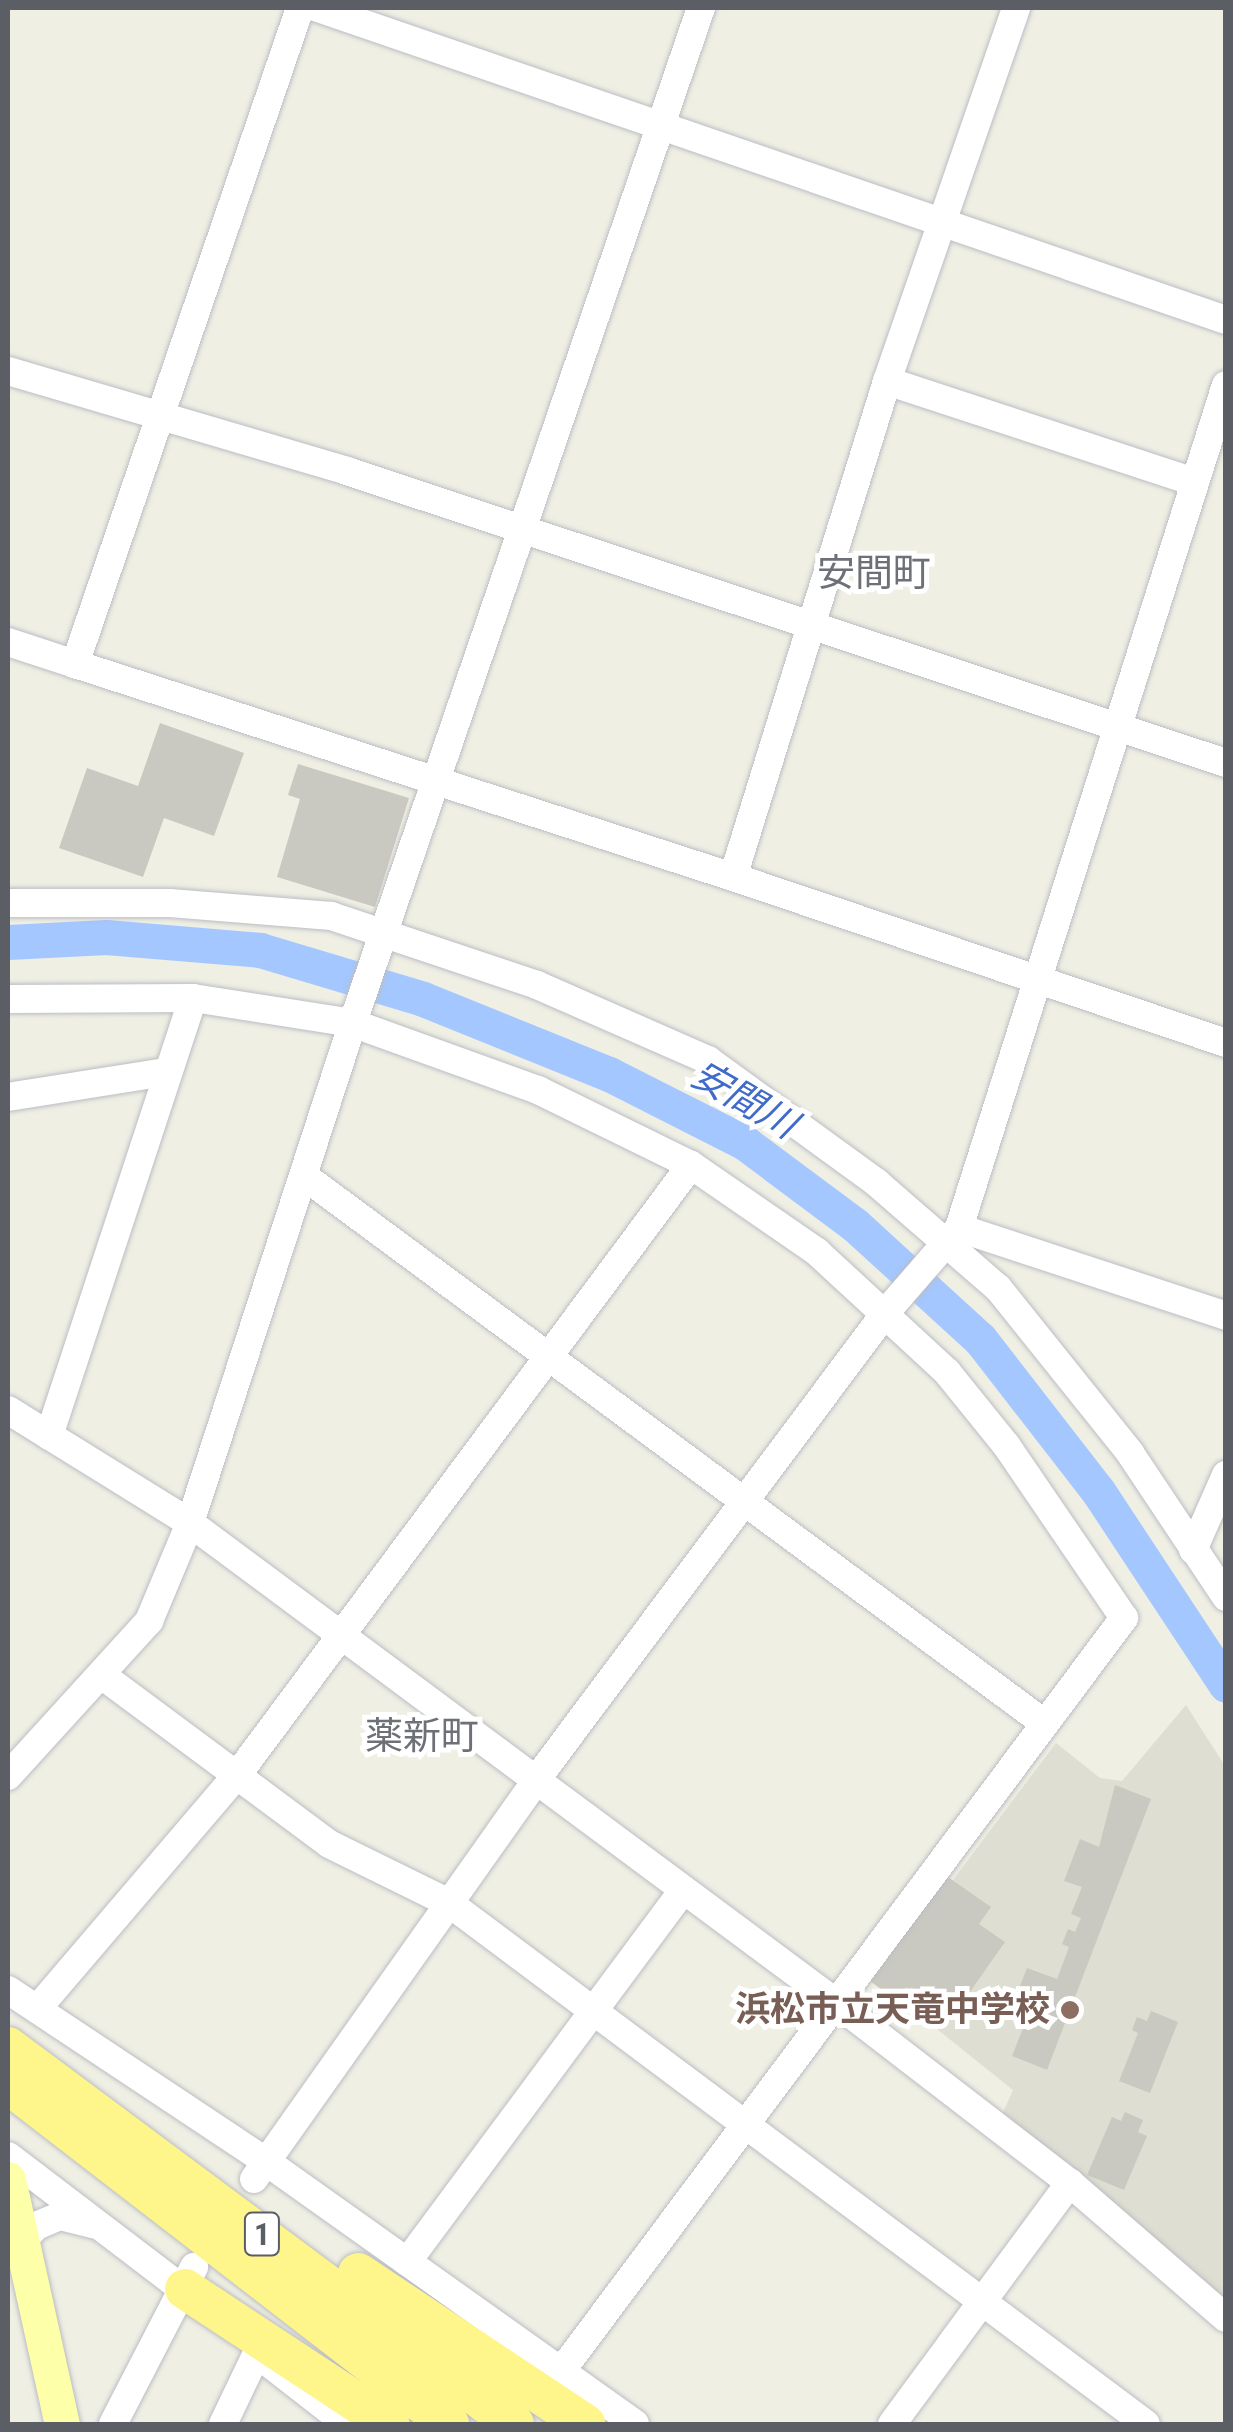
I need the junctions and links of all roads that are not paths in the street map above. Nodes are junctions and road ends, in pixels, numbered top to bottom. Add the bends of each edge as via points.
1 (300, 8) edge
2 (318, 8) edge
3 (701, 8) edge
4 (1016, 8) edge
5 (660, 125) junction
6 (945, 224) junction
7 (1226, 320) edge
8 (8, 371) edge
9 (887, 381) junction
10 (1226, 385) edge
11 (160, 412) junction
12 (1195, 482) junction
13 (520, 528) junction
14 (812, 628) junction
15 (8, 642) edge
16 (75, 664) junction
17 (1118, 723) junction
18 (1226, 763) edge
19 (440, 784) junction
20 (733, 878) junction
21 (8, 903) edge
22 (384, 932) junction
23 (1038, 982) junction
24 (193, 998) junction
25 (8, 999) edge
26 (353, 1023) junction
27 (1226, 1043) edge
28 (166, 1072) junction
29 (8, 1097) edge
30 (691, 1165) junction
31 (304, 1176) junction
32 (951, 1235) junction
33 (886, 1313) junction
34 (1226, 1316) edge
35 (554, 1356) junction
36 (8, 1410) edge
37 (49, 1436) junction
38 (1226, 1475) edge
39 (744, 1500) junction
40 (190, 1523) junction
41 (1193, 1550) junction
42 (1226, 1598) edge
43 (340, 1635) junction
44 (103, 1676) junction
45 (1044, 1723) junction
46 (238, 1774) junction
47 (8, 1776) edge
48 (536, 1780) junction
49 (683, 1890) junction
50 (449, 1903) junction
51 (8, 1990) edge
52 (835, 2002) junction
53 (37, 2009) junction
54 (594, 2010) junction
55 (8, 2047) edge
56 (66, 2090) junction
57 (11, 2114) edge
58 (745, 2123) junction
59 (259, 2170) junction
60 (1070, 2183) junction
61 (9, 2195) edge
62 (114, 2233) junction
63 (19, 2245) junction
64 (407, 2262) junction
65 (190, 2278) junction
66 (984, 2301) junction
67 (1226, 2318) edge
68 (257, 2353) junction
69 (562, 2370) junction
70 (616, 2420) edge
71 (62, 2424) edge
72 (112, 2424) edge
73 (224, 2424) edge
74 (348, 2424) edge
75 (390, 2424) edge
76 (450, 2424) edge
77 (514, 2424) edge
78 (892, 2424) edge
79 (1146, 2424) edge

1 - 11 street
2 - 5 street
3 - 5 street
4 - 6 street
5 - 6 street
5 - 13 street
6 - 7 street
6 - 9 street
8 - 11 street
9 - 12 street
9 - 14 street
10 - 12 street
11 - 13 street
11 - 16 street
12 - 17 street
13 - 14 street
13 - 19 street
14 - 17 street
14 - 20 street
15 - 16 street
16 - 19 street
17 - 18 street
17 - 23 street
19 - 20 street
19 - 22 street
20 - 23 street
21 - 22 street via 277,908
22 - 26 street
22 - 32 street via 537,985 708,1060
23 - 27 street
23 - 32 street
24 - 25 street
24 - 26 street
24 - 28 street
26 - 30 street via 538,1090
26 - 31 street
28 - 29 street
28 - 37 street
30 - 33 street via 817,1252
30 - 35 street
31 - 35 street
31 - 40 street
32 - 33 street
32 - 34 street
32 - 41 street via 1041,1337 1130,1453
33 - 39 street
33 - 45 street via 947,1372 1006,1445 1124,1618
35 - 39 street
35 - 43 street
36 - 37 street
37 - 40 street
38 - 41 street
39 - 45 street
39 - 48 street
40 - 43 street
40 - 44 street via 149,1621
41 - 42 street
43 - 46 street
43 - 48 street
44 - 46 street
44 - 47 street
45 - 52 street
46 - 50 street via 329,1844
46 - 53 street
48 - 49 street
48 - 50 street
49 - 52 street
49 - 54 street
50 - 54 street
50 - 59 street
51 - 53 street
52 - 58 street
52 - 60 street
53 - 59 street
54 - 58 street
54 - 64 street
55 - 56 highway, 1
56 - 70 highway, 1
56 - 77 highway, 1
57 - 62 street
57 - 76 highway, 1
58 - 66 street
58 - 69 street
59 - 64 street
60 - 66 street
60 - 67 street
61 - 63 main road
62 - 63 street via 60,2216 36,2226
62 - 65 street
63 - 71 main road
64 - 69 street
65 - 68 street
65 - 72 street
65 - 75 highway
66 - 78 street
66 - 79 street
68 - 73 street
68 - 74 street
69 - 70 street

